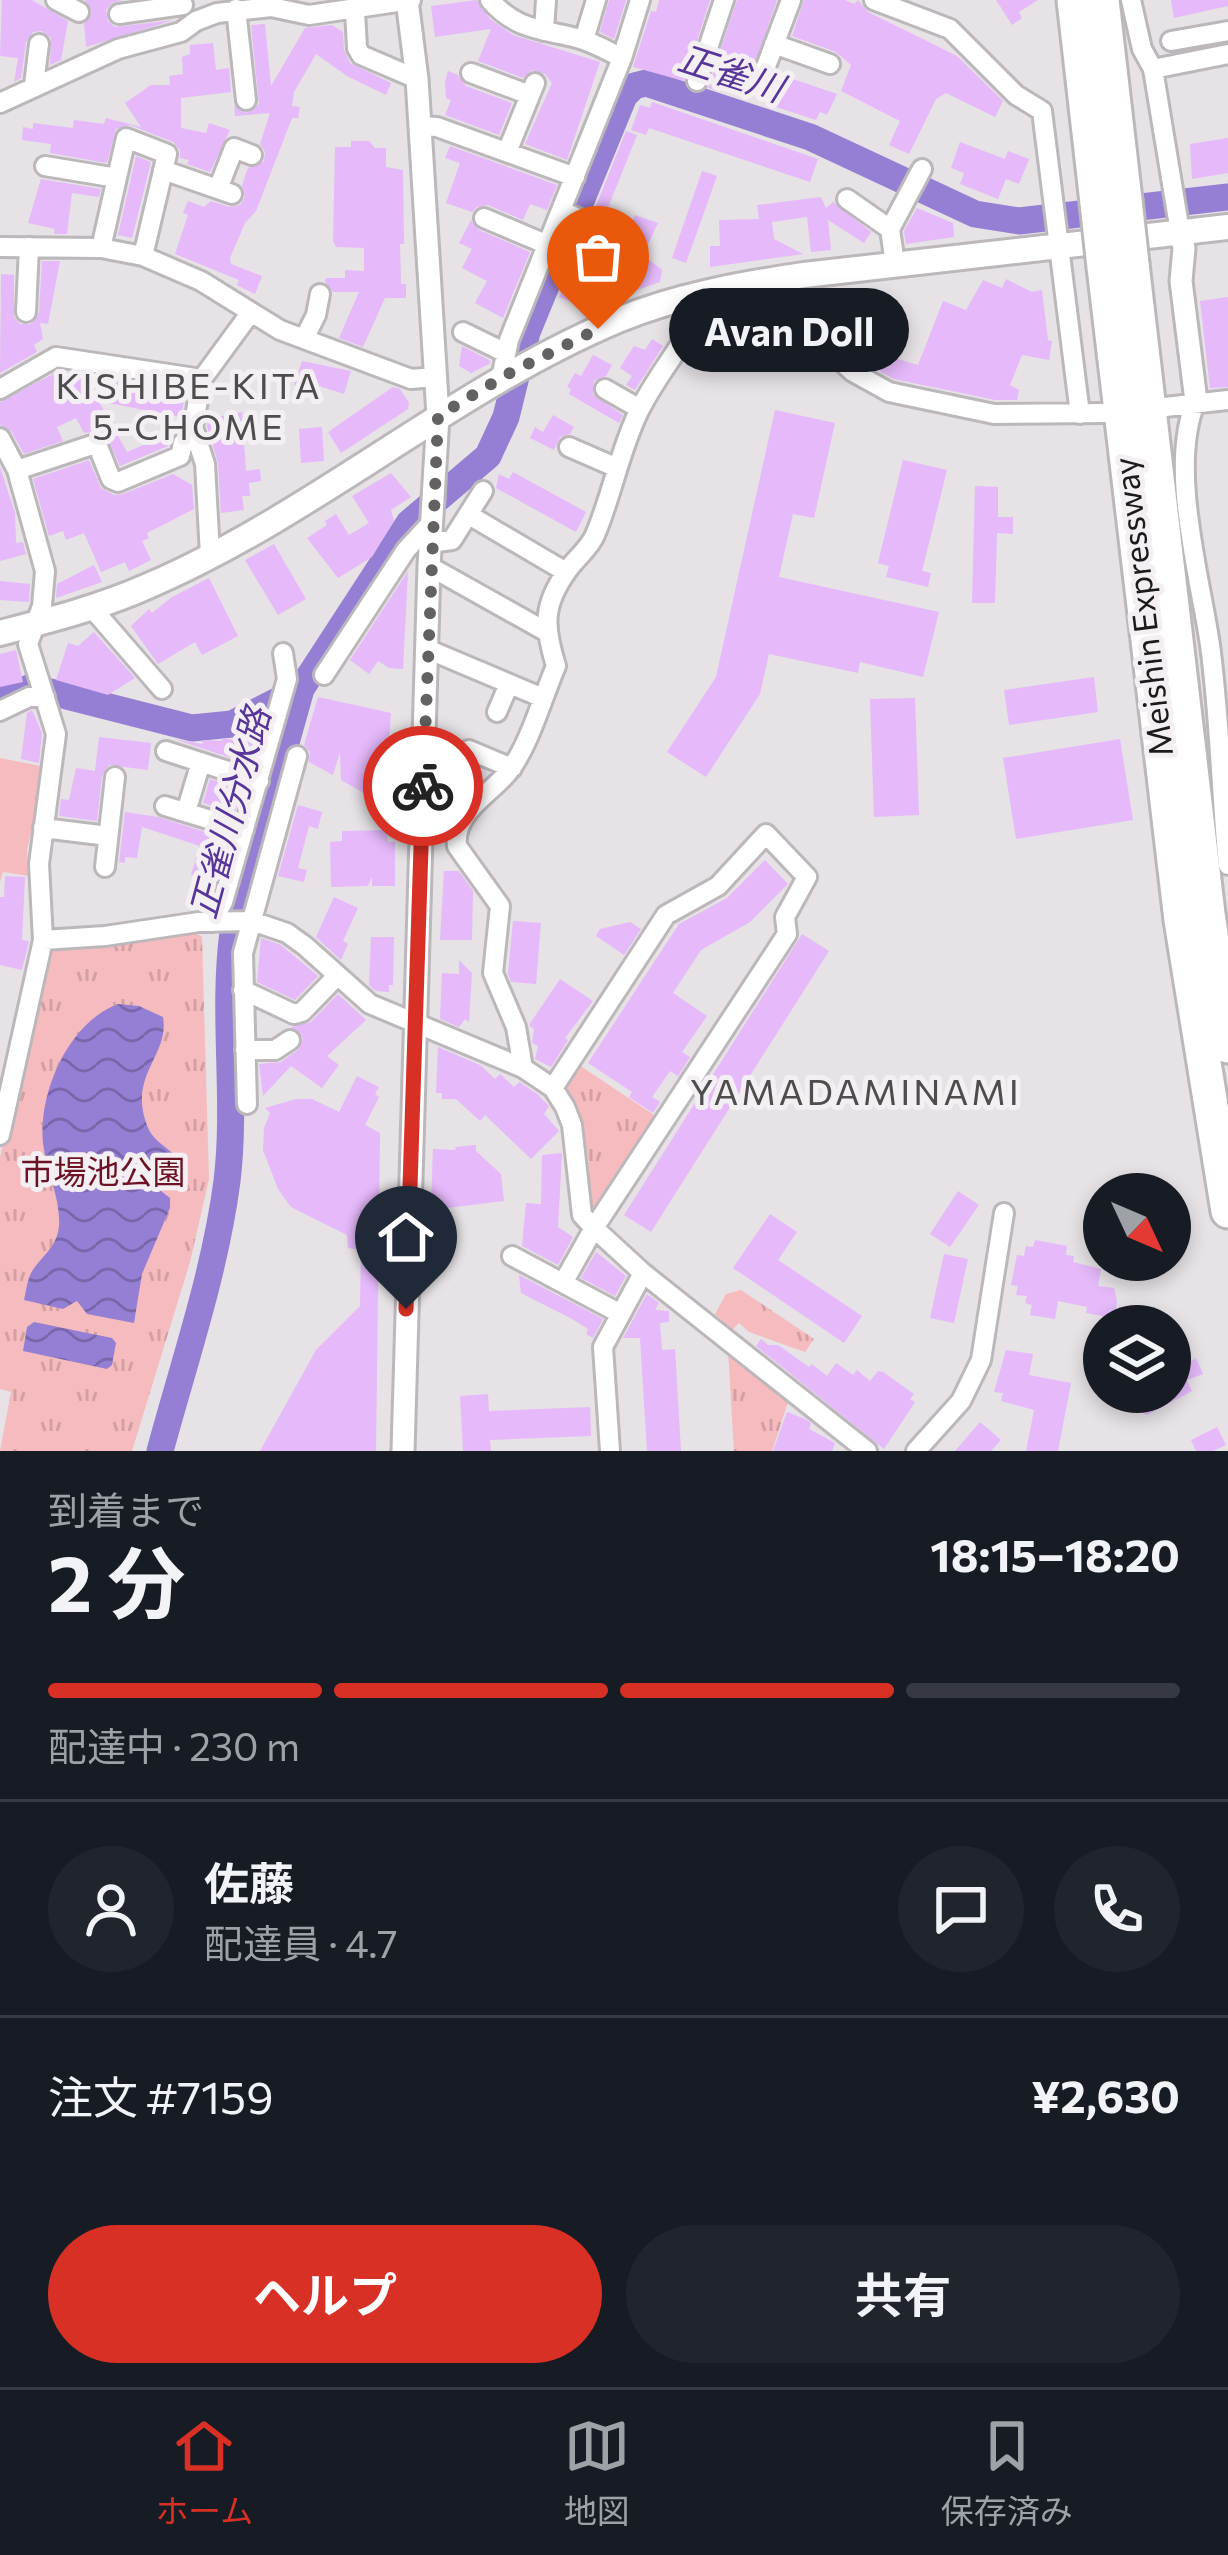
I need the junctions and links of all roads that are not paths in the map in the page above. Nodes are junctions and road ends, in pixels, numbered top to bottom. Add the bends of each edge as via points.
1 (56, 0) edge
2 (311, 0) edge
3 (408, 0) edge
4 (490, 0) edge
5 (546, 0) edge
6 (596, 0) edge
7 (640, 0) edge
8 (724, 0) edge
9 (791, 0) edge
10 (874, 0) edge
11 (1074, 0) edge
12 (1126, 3) edge
13 (271, 7) junction
14 (186, 9) edge
15 (236, 9) junction
16 (355, 11) junction
17 (79, 12) dead end
18 (119, 14) dead end
19 (544, 31) junction
20 (1228, 32) edge
21 (584, 40) junction
22 (39, 44) dead end
23 (774, 44) junction
24 (1228, 54) edge
25 (622, 58) junction
26 (1190, 62) junction
27 (819, 66) dead end
28 (765, 69) dead end
29 (1153, 69) junction
30 (471, 73) dead end
31 (417, 79) junction
32 (697, 81) dead end
33 (34, 85) junction
34 (246, 100) dead end
35 (0, 103) edge
36 (420, 126) junction
37 (507, 152) junction
38 (253, 155) dead end
39 (45, 166) dead end
40 (163, 170) junction
41 (920, 173) dead end
42 (575, 177) junction
43 (117, 178) junction
44 (848, 200) dead end
45 (1111, 201) junction
46 (562, 211) junction
47 (484, 218) dead end
48 (585, 220) dead end
49 (1178, 222) junction
50 (1228, 226) edge
51 (1054, 227) junction
52 (890, 229) junction
53 (548, 245) junction
54 (0, 247) edge
55 (29, 247) junction
56 (101, 248) junction
57 (142, 256) junction
58 (895, 264) junction
59 (1118, 266) junction
60 (707, 293) junction
61 (320, 294) dead end
62 (26, 312) dead end
63 (251, 312) junction
64 (463, 332) dead end
65 (304, 339) junction
66 (504, 369) junction
67 (436, 377) junction
68 (202, 379) junction
69 (0, 389) edge
70 (605, 389) dead end
71 (1228, 400) edge
72 (1196, 401) junction
73 (1165, 407) dead end
74 (640, 409) junction
75 (1106, 413) dead end
76 (1080, 414) junction
77 (438, 416) junction
78 (196, 437) junction
79 (0, 438) edge
80 (569, 447) dead end
81 (615, 467) junction
82 (17, 470) junction
83 (483, 491) dead end
84 (469, 515) junction
85 (430, 544) junction
86 (210, 555) junction
87 (566, 572) junction
88 (92, 608) junction
89 (36, 624) junction
90 (545, 631) junction
91 (0, 633) edge
92 (1219, 646) edge
93 (427, 650) junction
94 (283, 653) dead end
95 (305, 663) dead end
96 (324, 675) dead end
97 (287, 679) junction
98 (509, 684) junction
99 (162, 689) dead end
100 (45, 697) junction
101 (543, 698) junction
102 (0, 711) edge
103 (496, 712) dead end
104 (469, 750) dead end
105 (166, 751) dead end
106 (297, 756) dead end
107 (201, 762) junction
108 (512, 768) junction
109 (115, 777) dead end
110 (259, 781) junction
111 (165, 806) dead end
112 (186, 812) junction
113 (43, 828) junction
114 (244, 830) junction
115 (108, 836) junction
116 (1228, 865) edge
117 (104, 868) dead end
118 (233, 921) junction
119 (43, 940) junction
120 (338, 976) junction
121 (243, 990) junction
122 (417, 1025) junction
123 (290, 1040) dead end
124 (1228, 1046) edge
125 (245, 1050) junction
126 (523, 1069) junction
127 (553, 1088) junction
128 (247, 1104) dead end
129 (0, 1135) edge
130 (1228, 1211) edge
131 (1004, 1213) dead end
132 (594, 1228) junction
133 (512, 1256) dead end
134 (643, 1273) junction
135 (563, 1283) junction
136 (621, 1314) junction
137 (403, 1451) edge
138 (598, 1451) edge
139 (610, 1451) edge
140 (867, 1451) edge
141 (916, 1451) edge

1 - 17 street
2 - 13 street
3 - 16 street
3 - 31 street
4 - 19 street via 506,18
5 - 19 street
6 - 21 street
7 - 25 street
8 - 32 street
9 - 23 street
10 - 51 street via 950,29 1042,110
11 - 45 highway, Meishin Expressway
12 - 29 street
12 - 45 highway, Meishin Expressway
13 - 15 street
13 - 16 street via 309,15
14 - 15 street
14 - 18 street
14 - 33 street via 181,32
15 - 34 street
16 - 31 street via 361,55
19 - 21 street
20 - 26 street via 1179,40
21 - 25 street
22 - 33 street
23 - 27 street
23 - 28 street
24 - 26 street
25 - 42 street
26 - 29 street
29 - 49 street
30 - 37 street via 532,89
31 - 36 street
33 - 35 street
36 - 37 street
36 - 67 street
37 - 42 street
38 - 40 street via 234,148 225,191
39 - 43 street via 91,161
40 - 43 street via 167,154 128,129
40 - 57 street
41 - 52 street
42 - 46 street
43 - 56 street
44 - 52 street
45 - 59 highway, Meishin Expressway, bridge
46 - 48 street
46 - 53 street
47 - 53 street
49 - 50 main road
49 - 51 main road
49 - 72 street
51 - 58 main road
51 - 76 street
52 - 58 street
53 - 66 street
54 - 55 street
55 - 56 street
55 - 62 street
56 - 57 street
57 - 63 street
58 - 60 main road
59 - 124 highway, Meishin Expressway
59 - 130 highway, Meishin Expressway via 1181,920
60 - 66 main road via 622,318
60 - 74 street
60 - 76 street via 817,339 889,392 994,414
61 - 65 street
63 - 65 street
63 - 68 street
64 - 66 street
65 - 67 street via 411,379
66 - 77 main road
67 - 77 street
68 - 69 street via 56,357
68 - 78 street
70 - 74 street
71 - 72 street
72 - 73 street
72 - 92 street via 1188,419 1186,517
74 - 81 street
75 - 76 street
77 - 85 street
77 - 86 main road
78 - 82 street via 183,442 180,456 118,482 92,445
78 - 86 street
79 - 82 street
80 - 81 street
81 - 87 street via 594,539
82 - 89 street via 45,572
83 - 84 street
84 - 85 street via 452,540
84 - 87 street
85 - 90 street
85 - 93 street
85 - 96 street via 406,550
86 - 88 main road
87 - 90 street
88 - 89 main road
88 - 99 street
89 - 91 main road
89 - 100 street via 28,644
90 - 101 street via 556,666
92 - 116 street
93 - 98 street
93 - 122 street
94 - 97 street
95 - 97 street
97 - 110 street
98 - 101 street
98 - 103 street
100 - 102 street
100 - 113 street via 56,742
101 - 108 street
104 - 108 street
105 - 107 street
106 - 118 street
107 - 110 street
107 - 112 street
108 - 126 street via 466,814 456,836 500,907 493,974
109 - 115 street
110 - 114 street
111 - 112 street
112 - 114 street
113 - 115 street
113 - 119 street
114 - 118 street via 223,902
115 - 117 street
118 - 119 street
118 - 120 street via 286,933
118 - 121 street
119 - 129 street
120 - 121 street via 294,1014
120 - 122 street via 370,1004
121 - 125 street
122 - 126 street
122 - 137 street
123 - 125 street
125 - 128 street
126 - 127 street
127 - 132 street via 572,1125 582,1215
127 - 132 street via 666,915 718,886 766,834 807,877 785,917 787,934
131 - 141 street via 981,1360 961,1401
132 - 134 street
132 - 135 street
133 - 135 street
134 - 136 street
134 - 140 street
135 - 136 street
136 - 139 street via 603,1347
138 - 139 street

